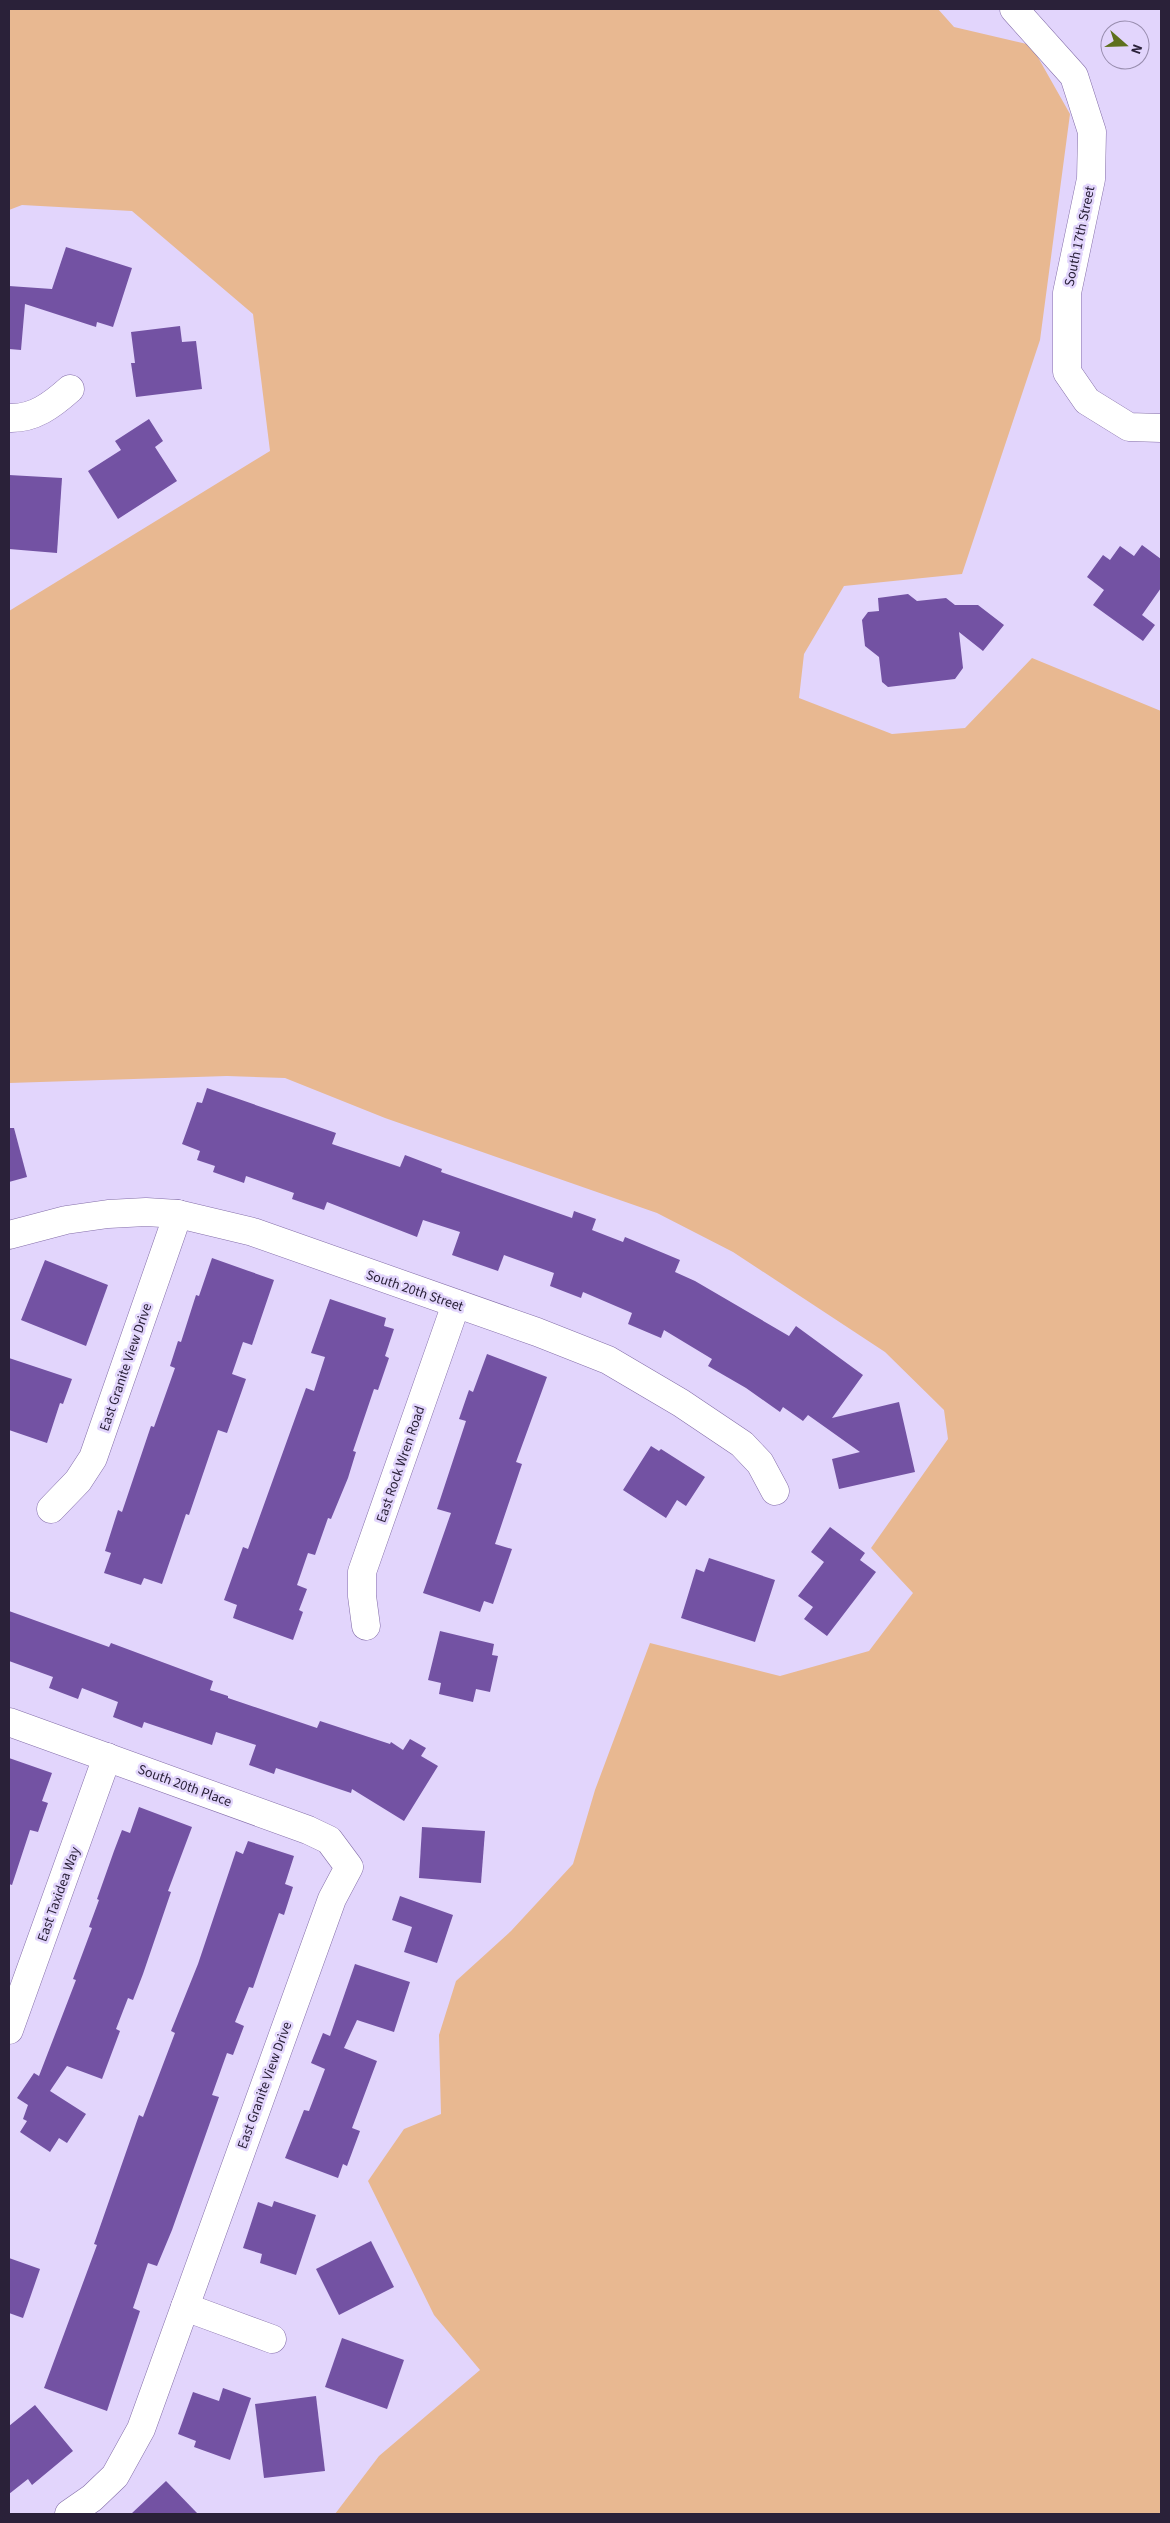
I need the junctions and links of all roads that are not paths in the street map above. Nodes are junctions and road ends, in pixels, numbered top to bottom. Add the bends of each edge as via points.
1 (1014, 9) edge
2 (70, 389) dead end
3 (9, 418) edge
4 (1161, 428) edge
5 (178, 1214) junction
6 (9, 1235) edge
7 (456, 1304) junction
8 (775, 1491) dead end
9 (51, 1509) dead end
10 (366, 1626) dead end
11 (9, 1722) edge
12 (107, 1757) junction
13 (349, 1867) joint
14 (9, 2030) edge
15 (185, 2307) junction
16 (272, 2339) dead end
17 (69, 2514) edge

1 - 4 street, South 17th Street via 1074,76 1092,132 1091,179 1067,293 1067,372 1087,401 1130,427
2 - 3 street via 50,407 20,419
5 - 6 street, South 20th Street via 108,1214 66,1220
5 - 7 street, South 20th Street via 253,1232
5 - 9 street, East Granite View Drive via 92,1458 78,1481
7 - 8 street, South 20th Street via 608,1360 640,1377 742,1444 760,1463
7 - 10 street, East Rock Wren Road via 362,1572
11 - 12 street, South 20th Place
12 - 13 street, South 20th Place via 308,1830 329,1840
12 - 14 street, East Taxidea Way
13 - 15 street, East Granite View Drive via 328,1908
15 - 16 street
15 - 17 street, East Granite View Drive via 128,2456 115,2476

